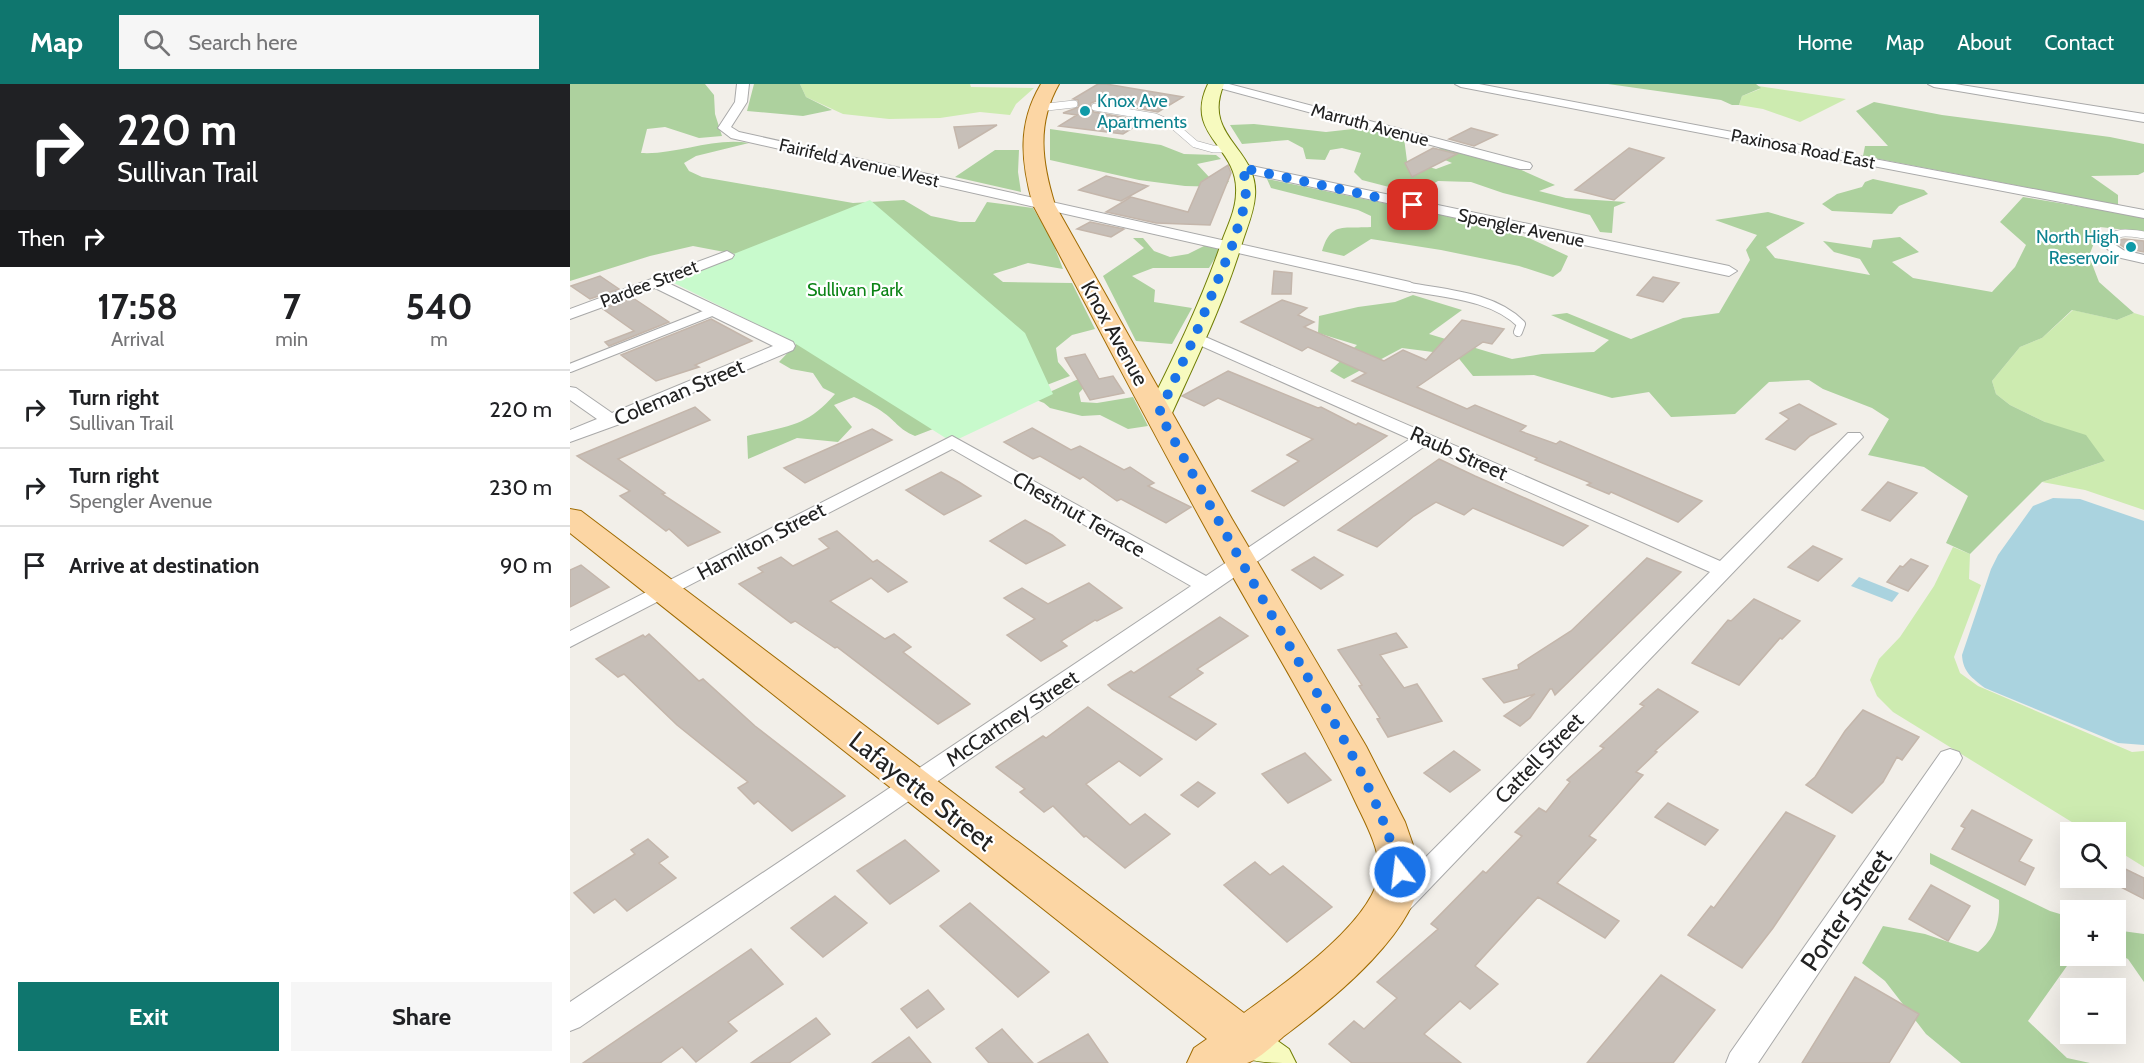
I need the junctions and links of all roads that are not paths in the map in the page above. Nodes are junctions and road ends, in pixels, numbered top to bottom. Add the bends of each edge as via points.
1 (742, 84) edge
2 (1050, 84) edge
3 (1216, 84) edge
4 (1461, 84) edge
5 (1934, 84) edge
6 (1984, 84) edge
7 (1965, 89) junction
8 (1074, 104) dead end
9 (1095, 107) dead end
10 (1038, 108) junction
11 (2144, 118) edge
12 (1228, 149) junction
13 (1525, 166) dead end
14 (1242, 168) junction
15 (1044, 205) junction
16 (2144, 214) edge
17 (2144, 235) edge
18 (1232, 246) junction
19 (727, 255) dead end
20 (2144, 259) edge
21 (1729, 271) dead end
22 (655, 282) junction
23 (1410, 287) joint
24 (714, 311) junction
25 (571, 314) edge
26 (1518, 333) dead end
27 (1194, 338) junction
28 (570, 368) edge
29 (570, 392) edge
30 (1159, 413) junction
31 (612, 421) junction
32 (570, 437) edge
33 (1854, 437) dead end
34 (1424, 438) junction
35 (952, 442) joint
36 (572, 523) edge
37 (1241, 562) junction
38 (1723, 570) junction
39 (1206, 585) junction
40 (665, 592) junction
41 (570, 640) edge
42 (1950, 758) dead end
43 (914, 784) junction
44 (1377, 925) junction
45 (570, 1018) edge
46 (1243, 1055) edge
47 (1742, 1063) edge

1 - 15 street, Fairifeld Avenue West via 741,102 724,128 735,135
2 - 10 main road, Knox Avenue
3 - 12 street via 1209,114
3 - 13 street, Marruth Avenue
4 - 16 street, Paxinosa Road East
5 - 7 street
6 - 7 street
7 - 11 street
8 - 10 lane
9 - 12 lane via 1163,120 1193,145 1210,150
10 - 15 main road, Knox Avenue via 1033,125 1032,160
12 - 14 street
14 - 18 street via 1246,201
14 - 21 street, Spengler Avenue
15 - 18 street
15 - 30 main road, Knox Avenue
17 - 20 lane via 2121,233 2106,241 2121,253
18 - 23 street
18 - 27 street
19 - 22 street, Pardee Street
22 - 24 street
22 - 25 street, Pardee Street
23 - 26 lane via 1509,312 1521,324
24 - 28 lane
24 - 31 street, Coleman Street via 787,346
27 - 30 street
27 - 34 street, Raub Street
29 - 31 street
30 - 37 main road, Knox Avenue
31 - 32 street, Coleman Street
33 - 38 street, Cattell Street
34 - 37 street, McCartney Street
34 - 38 street, Raub Street
35 - 39 street, Chestnut Terrace
35 - 40 street, Hamilton Street
36 - 40 main road, Lafayette Street
37 - 39 street, McCartney Street
37 - 44 main road, Knox Avenue via 1362,772 1391,836 1400,872 1393,899
38 - 44 street, Cattell Street
39 - 43 street, McCartney Street
40 - 41 street, Hamilton Street
40 - 43 main road, Lafayette Street
42 - 47 street, Porter Street
43 - 45 street, McCartney Street
43 - 46 main road, Lafayette Street
44 - 46 main road, Cattell Street

